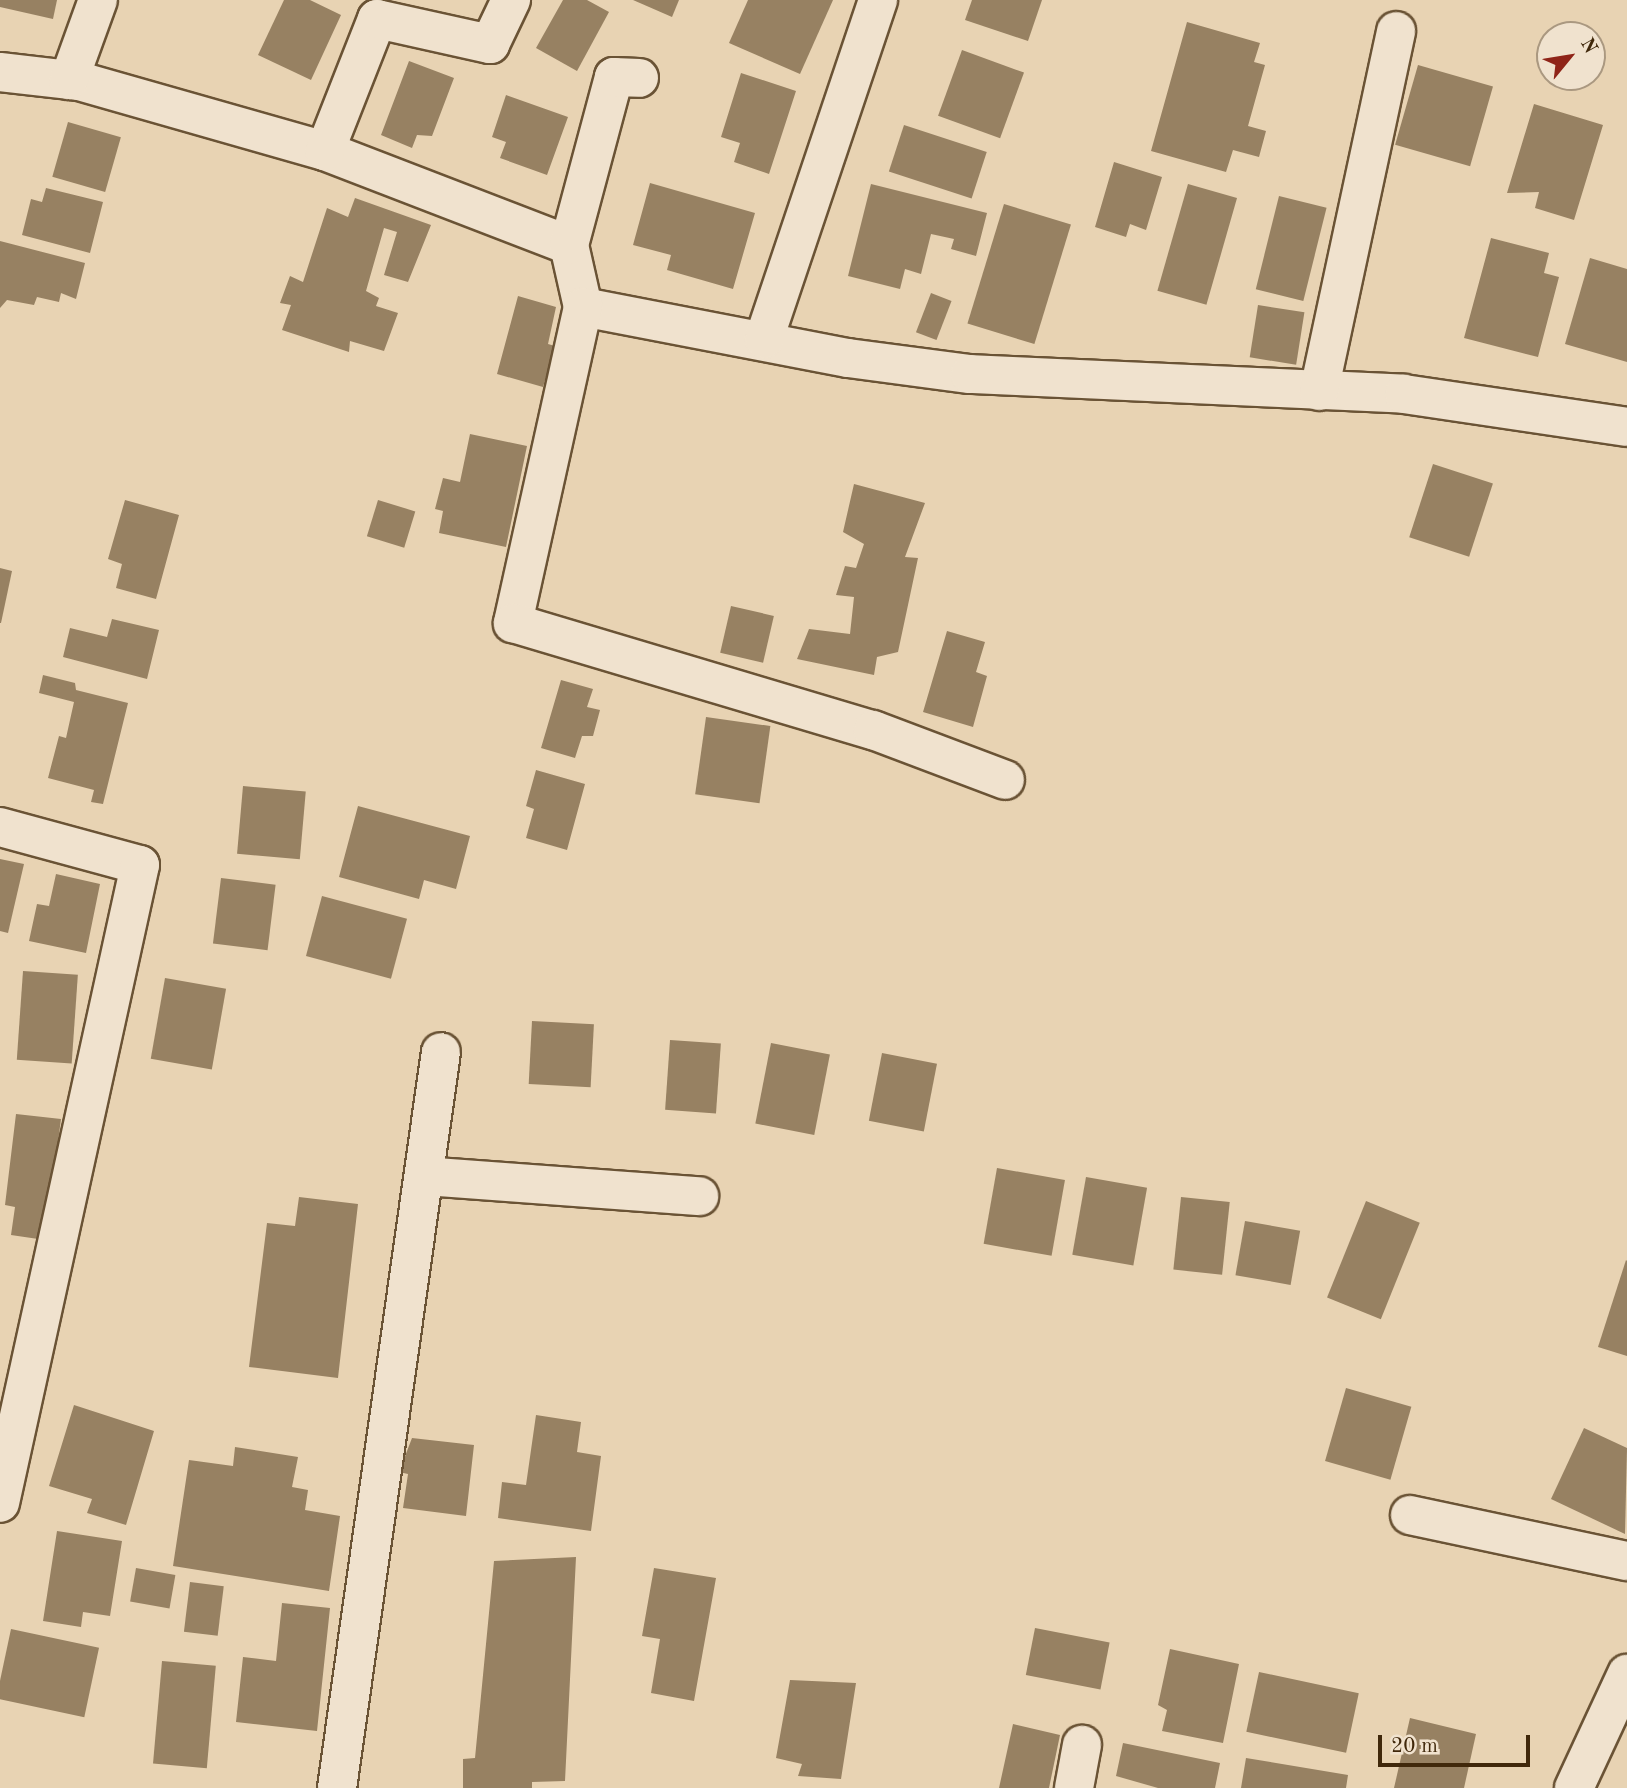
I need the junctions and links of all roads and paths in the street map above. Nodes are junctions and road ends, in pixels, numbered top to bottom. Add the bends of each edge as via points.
1 (98, 0) edge
2 (511, 0) edge
3 (878, 0) edge
4 (1396, 32) dead end
5 (0, 72) edge
6 (639, 78) dead end
7 (69, 80) junction
8 (325, 151) junction
9 (569, 245) junction
10 (583, 307) junction
11 (764, 339) junction
12 (1320, 391) junction
13 (1627, 427) edge
14 (1005, 780) dead end
15 (0, 827) edge
16 (441, 1052) dead end
17 (424, 1176) junction
18 (699, 1196) dead end
19 (0, 1503) edge
20 (1410, 1515) dead end
21 (1627, 1561) edge
22 (1627, 1674) edge
23 (1082, 1745) dead end
24 (337, 1788) edge
25 (1074, 1788) edge
26 (1574, 1788) edge

1 - 7 street
2 - 8 street via 490,44 377,19
3 - 11 street
4 - 12 street
5 - 7 street
6 - 9 street via 614,77
7 - 8 street
8 - 9 street
9 - 10 street
10 - 11 street
10 - 14 street via 513,623 873,730
11 - 12 street via 848,358 970,374
12 - 13 street via 1404,394
15 - 19 street via 140,865
16 - 17 street
17 - 18 street
17 - 24 street
20 - 21 street
22 - 26 street
23 - 25 street

